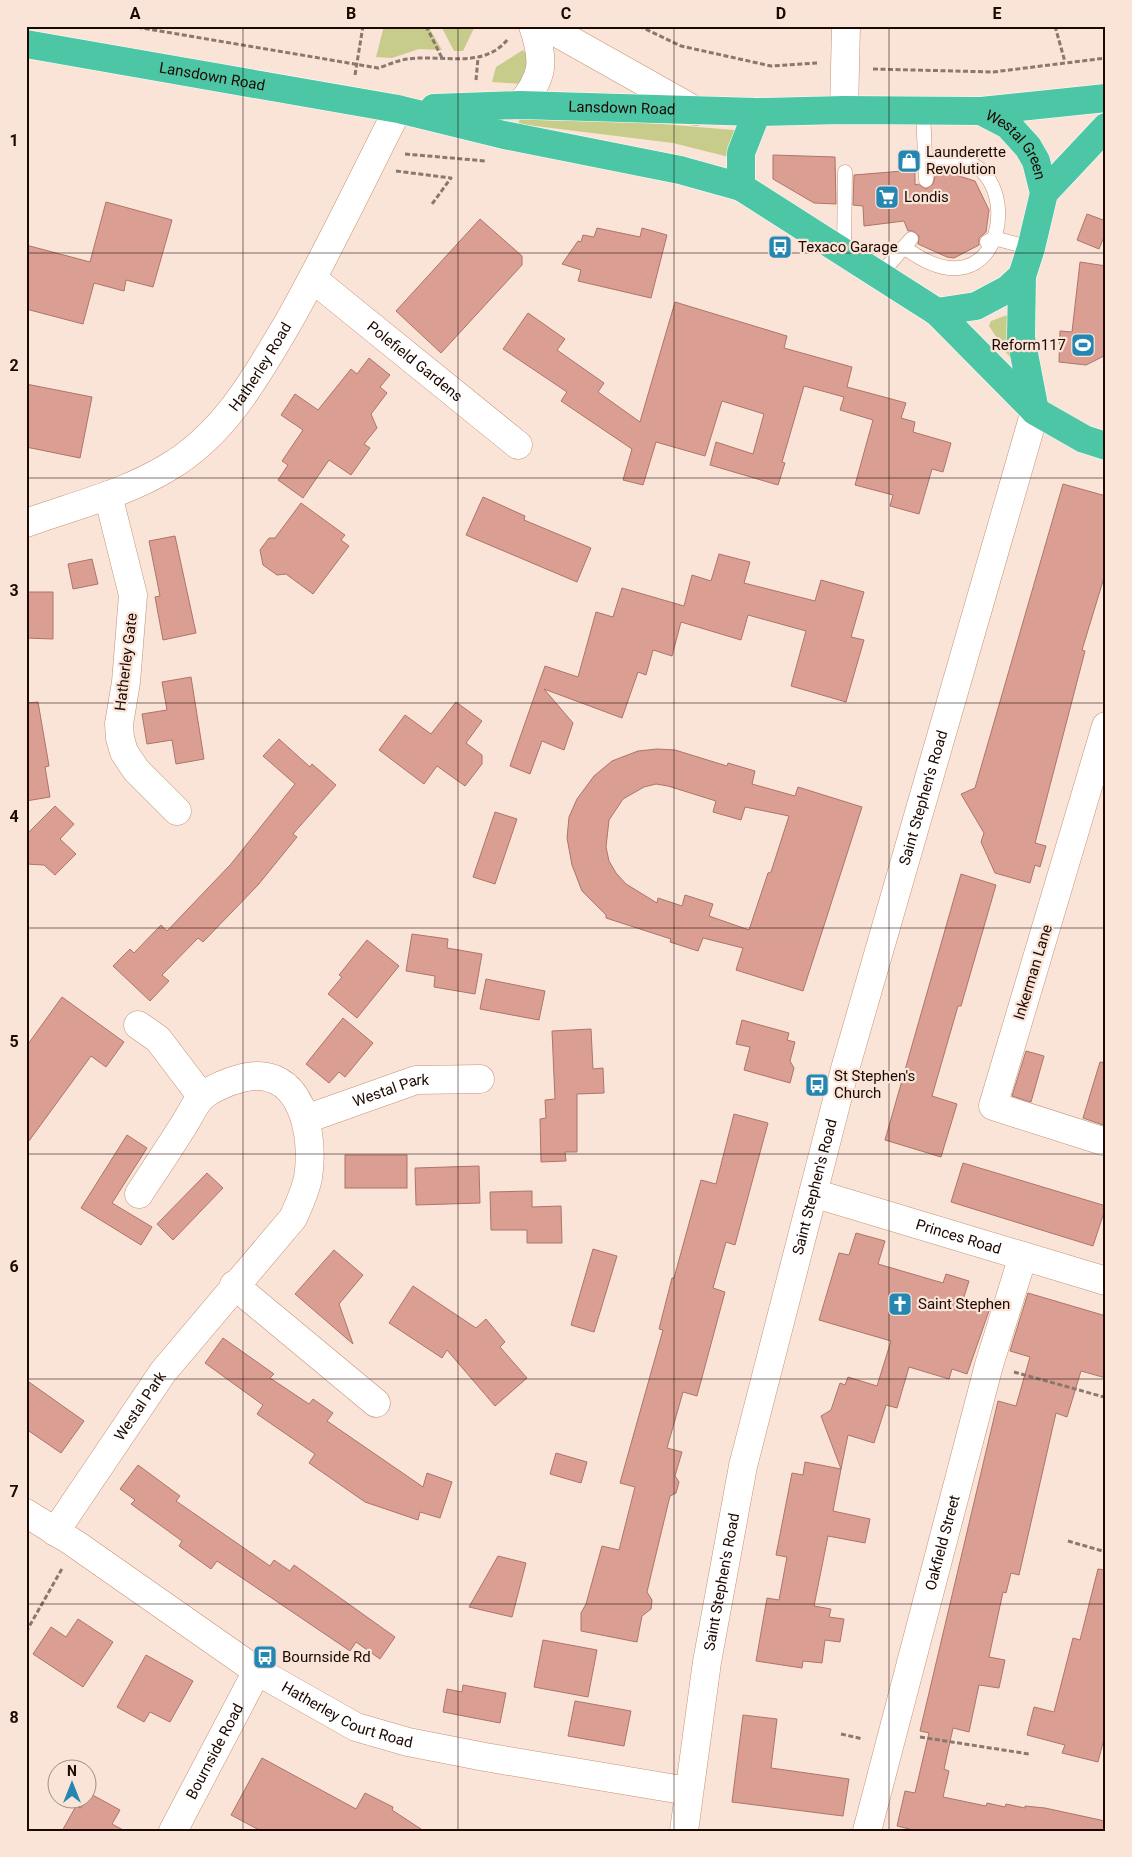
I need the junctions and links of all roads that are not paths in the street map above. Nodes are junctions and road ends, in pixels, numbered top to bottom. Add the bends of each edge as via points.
1 (545, 26) edge
2 (846, 26) edge
3 (522, 31) edge
4 (26, 44) edge
5 (1106, 98) edge
6 (520, 105) junction
7 (398, 109) junction
8 (844, 110) junction
9 (923, 110) junction
10 (696, 111) junction
11 (981, 111) junction
12 (757, 112) junction
13 (1106, 127) edge
14 (925, 166) junction
15 (845, 172) dead end
16 (926, 180) dead end
17 (741, 187) junction
18 (1044, 193) junction
19 (989, 240) junction
20 (1031, 248) junction
21 (844, 253) junction
22 (879, 276) junction
23 (1022, 276) junction
24 (313, 279) junction
25 (937, 312) junction
26 (1035, 411) junction
27 (518, 445) dead end
28 (1106, 446) edge
29 (108, 494) junction
30 (26, 523) edge
31 (1106, 726) edge
32 (177, 811) dead end
33 (138, 1025) dead end
34 (480, 1079) dead end
35 (202, 1097) junction
36 (306, 1119) junction
37 (1106, 1142) edge
38 (139, 1194) dead end
39 (813, 1194) junction
40 (1023, 1256) junction
41 (1106, 1281) edge
42 (234, 1285) junction
43 (376, 1402) dead end
44 (26, 1513) edge
45 (65, 1537) junction
46 (258, 1671) junction
47 (688, 1791) junction
48 (173, 1831) edge
49 (684, 1831) edge
50 (867, 1831) edge

1 - 10 street
2 - 8 street
3 - 6 street via 541,48 541,71 535,88
4 - 7 highway, Lansdown Road
5 - 11 highway
6 - 7 highway, Lansdown Road
6 - 10 highway, Lansdown Road
7 - 17 highway, Lansdown Road via 504,135 680,170
7 - 24 street, Hatherley Road
8 - 9 highway, Westal Green
8 - 12 highway, Westal Green
9 - 11 highway, Westal Green
9 - 14 lane
10 - 12 highway, Lansdown Road
11 - 18 highway, Westal Green via 1008,125 1028,147 1039,169
12 - 17 highway via 740,153
13 - 18 highway
14 - 16 lane
14 - 19 lane via 957,160 984,172 998,202
15 - 21 lane
17 - 21 highway
18 - 20 highway, Westal Green
19 - 20 lane
19 - 22 lane via 988,254 961,268 929,263 908,243
20 - 23 highway, Westal Green
21 - 22 highway
22 - 25 highway
23 - 25 highway via 1008,289 976,306
23 - 26 highway, Westal Green via 1021,338
24 - 27 street, Polefield Gardens
24 - 29 street, Hatherley Road via 253,382 219,426 168,468
25 - 26 highway
26 - 28 highway via 1084,439
26 - 39 street, Saint Stephen's Road via 845,1068
29 - 30 street, Hatherley Road
29 - 32 street, Hatherley Gate via 133,595 120,738 124,752 136,770
31 - 37 street, Inkerman Lane via 993,1106
33 - 35 street via 158,1039
34 - 36 street, Westal Park via 416,1080
35 - 36 street, Westal Park via 220,1084 263,1076 286,1086 295,1095
35 - 38 street, Westal Park
36 - 42 street, Westal Park via 310,1159 302,1199 293,1218
39 - 40 street, Princes Road
39 - 47 street, Saint Stephen's Road via 743,1466 707,1662
40 - 41 street, Princes Road
40 - 50 street, Oakfield Street via 879,1737
42 - 43 street
42 - 45 street, Westal Park via 163,1372
44 - 45 street, Hatherley Court Road
45 - 46 street, Hatherley Court Road
46 - 47 street, Hatherley Court Road via 356,1727 408,1742
46 - 48 street, Bournside Road
47 - 49 street, Saint Stephen's Road

